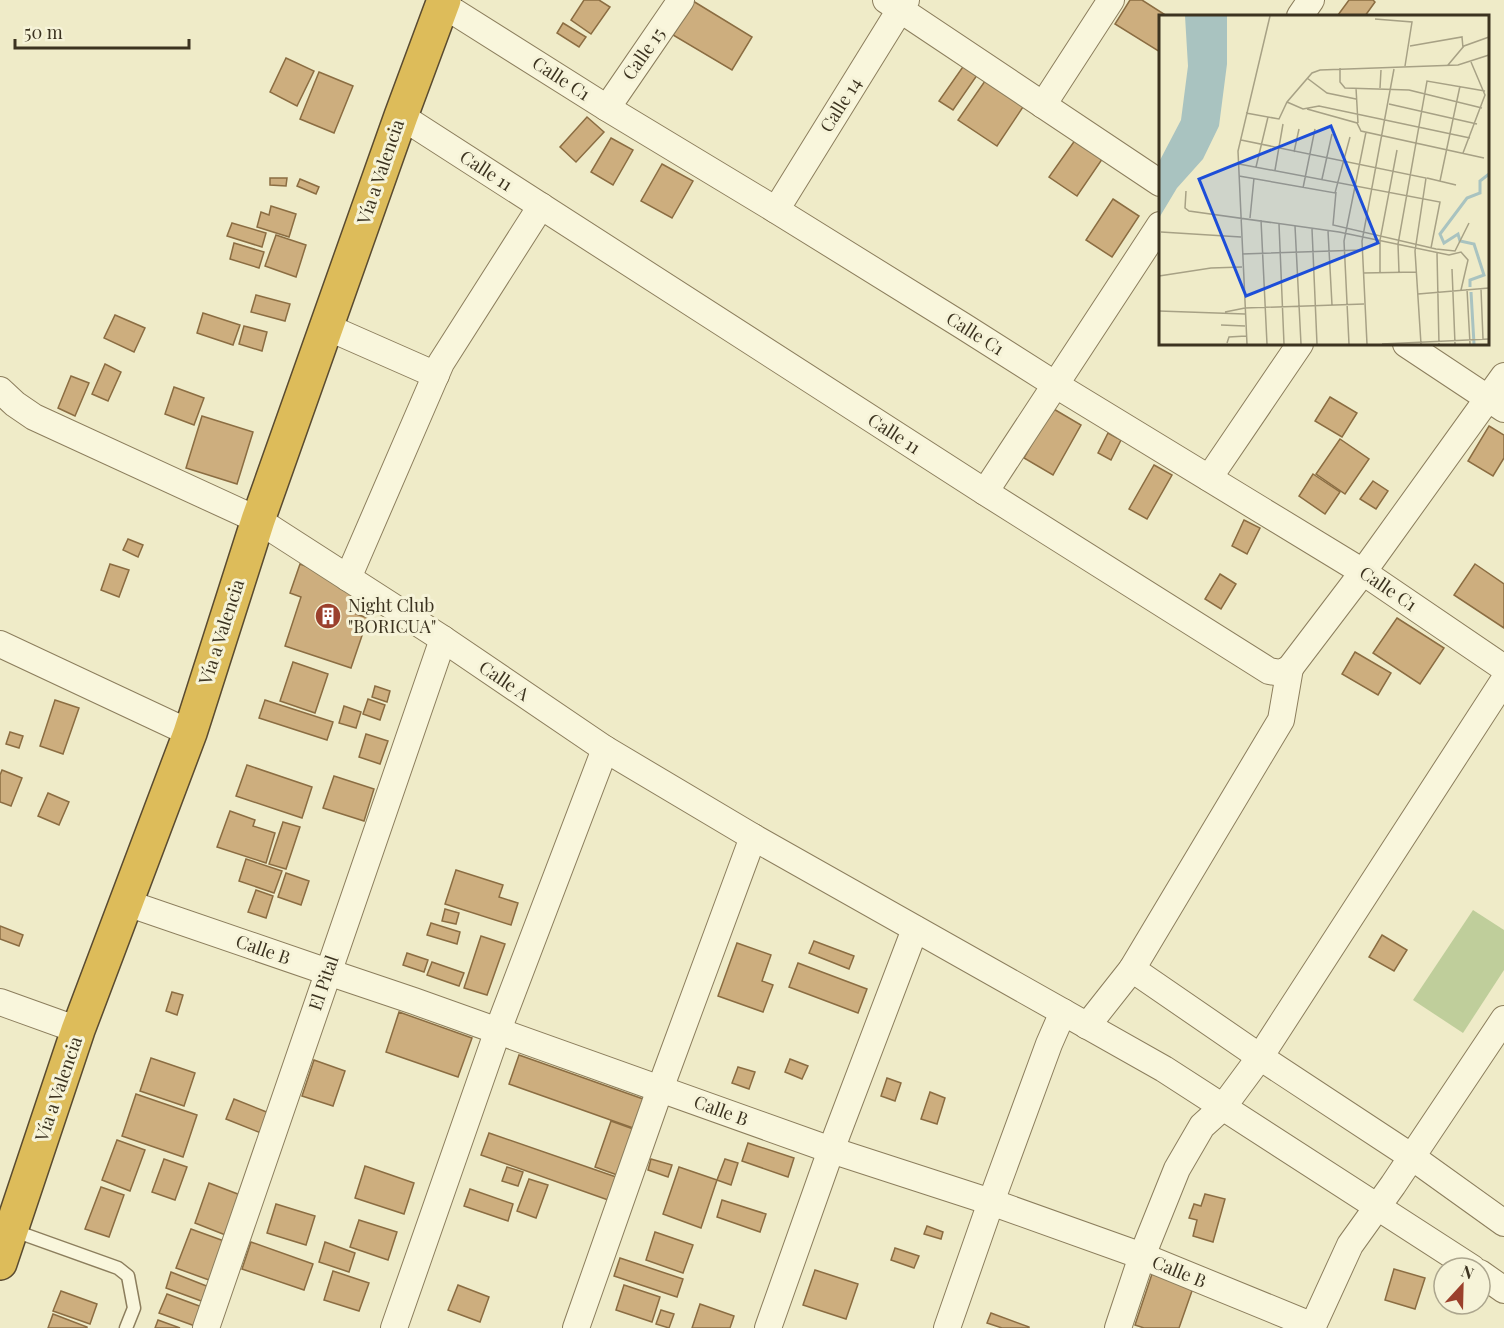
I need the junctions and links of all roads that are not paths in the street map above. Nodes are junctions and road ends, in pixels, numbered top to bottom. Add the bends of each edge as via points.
1 (681, 0) edge
2 (1112, 0) edge
3 (1311, 0) edge
4 (443, 2) edge
5 (897, 3) edge
6 (1301, 15) edge
7 (1042, 105) junction
8 (607, 108) junction
9 (401, 116) junction
10 (1159, 182) edge
11 (541, 206) junction
12 (776, 210) junction
13 (1159, 228) edge
14 (327, 327) junction
15 (1299, 345) edge
16 (1408, 345) edge
17 (436, 375) junction
18 (1504, 376) edge
19 (1056, 385) junction
20 (0, 390) edge
21 (1496, 403) edge
22 (1209, 478) junction
23 (985, 492) junction
24 (258, 520) junction
25 (1363, 572) junction
26 (348, 578) junction
27 (443, 639) junction
28 (0, 644) edge
29 (1290, 668) junction
30 (1504, 668) edge
31 (1504, 680) edge
32 (190, 733) junction
33 (605, 749) junction
34 (753, 837) junction
35 (127, 903) junction
36 (915, 929) junction
37 (1132, 969) junction
38 (328, 972) junction
39 (0, 1002) edge
40 (1063, 1012) junction
41 (1504, 1019) edge
42 (1088, 1026) junction
43 (78, 1030) junction
44 (498, 1030) junction
45 (1260, 1057) junction
46 (660, 1089) junction
47 (1224, 1107) junction
48 (831, 1150) junction
49 (1412, 1157) junction
50 (991, 1202) junction
51 (1377, 1207) junction
52 (1504, 1223) edge
53 (11, 1230) junction
54 (1142, 1256) junction
55 (1453, 1256) edge
56 (0, 1263) edge
57 (1312, 1327) edge
58 (126, 1328) edge
59 (206, 1328) edge
60 (394, 1328) edge
61 (576, 1328) edge
62 (768, 1328) edge
63 (947, 1328) edge
64 (1118, 1328) edge

1 - 8 street, Calle 15
2 - 7 street
3 - 6 street
4 - 8 street, Calle C1
4 - 9 highway, Vía a Valencia
5 - 7 street
5 - 12 street, Calle 14
7 - 10 street
8 - 12 street, Calle C1
9 - 11 street, Calle 11
9 - 14 highway, Vía a Valencia
11 - 17 street
11 - 23 street, Calle 11
12 - 19 street, Calle C1
13 - 19 street
14 - 17 street
14 - 24 highway, Vía a Valencia
15 - 22 street
16 - 21 street
17 - 26 street
18 - 21 street
19 - 22 street, Calle C1
19 - 23 street
20 - 24 street, Calle A via 34,417
21 - 25 street
22 - 25 street, Calle C1
23 - 29 street, Calle 11 via 1269,671 1281,673
24 - 26 street, Calle A
24 - 32 highway, Vía a Valencia
25 - 29 street
25 - 30 street, Calle C1
26 - 27 street, Calle A
27 - 33 street, Calle A
27 - 38 street, El Pital
28 - 32 street
29 - 37 street via 1281,720
31 - 45 street
32 - 35 highway, Vía a Valencia
33 - 34 street, Calle A
33 - 44 street
34 - 36 street, Calle A
34 - 46 street
35 - 38 street, Calle B
35 - 43 highway, Vía a Valencia
36 - 40 street, Calle A
36 - 48 street
37 - 42 street
37 - 45 street
38 - 44 street, Calle B
38 - 59 street, El Pital
39 - 43 street
40 - 42 street, Calle A
40 - 50 street
41 - 49 street
42 - 47 street, Calle A
43 - 53 highway, Vía a Valencia
44 - 46 street, Calle B
44 - 60 street
45 - 47 street
45 - 49 street
46 - 48 street, Calle B
46 - 61 street
47 - 51 street, Calle A
47 - 54 street via 1202,1126 1177,1169
48 - 50 street, Calle B
48 - 62 street
49 - 51 street
49 - 52 street
50 - 54 street, Calle B
50 - 63 street
51 - 55 street, Calle A
51 - 57 street via 1350,1245
53 - 56 highway, Vía a Valencia
53 - 58 lane via 118,1268 128,1276 134,1308
54 - 57 street, Calle B
54 - 64 street

